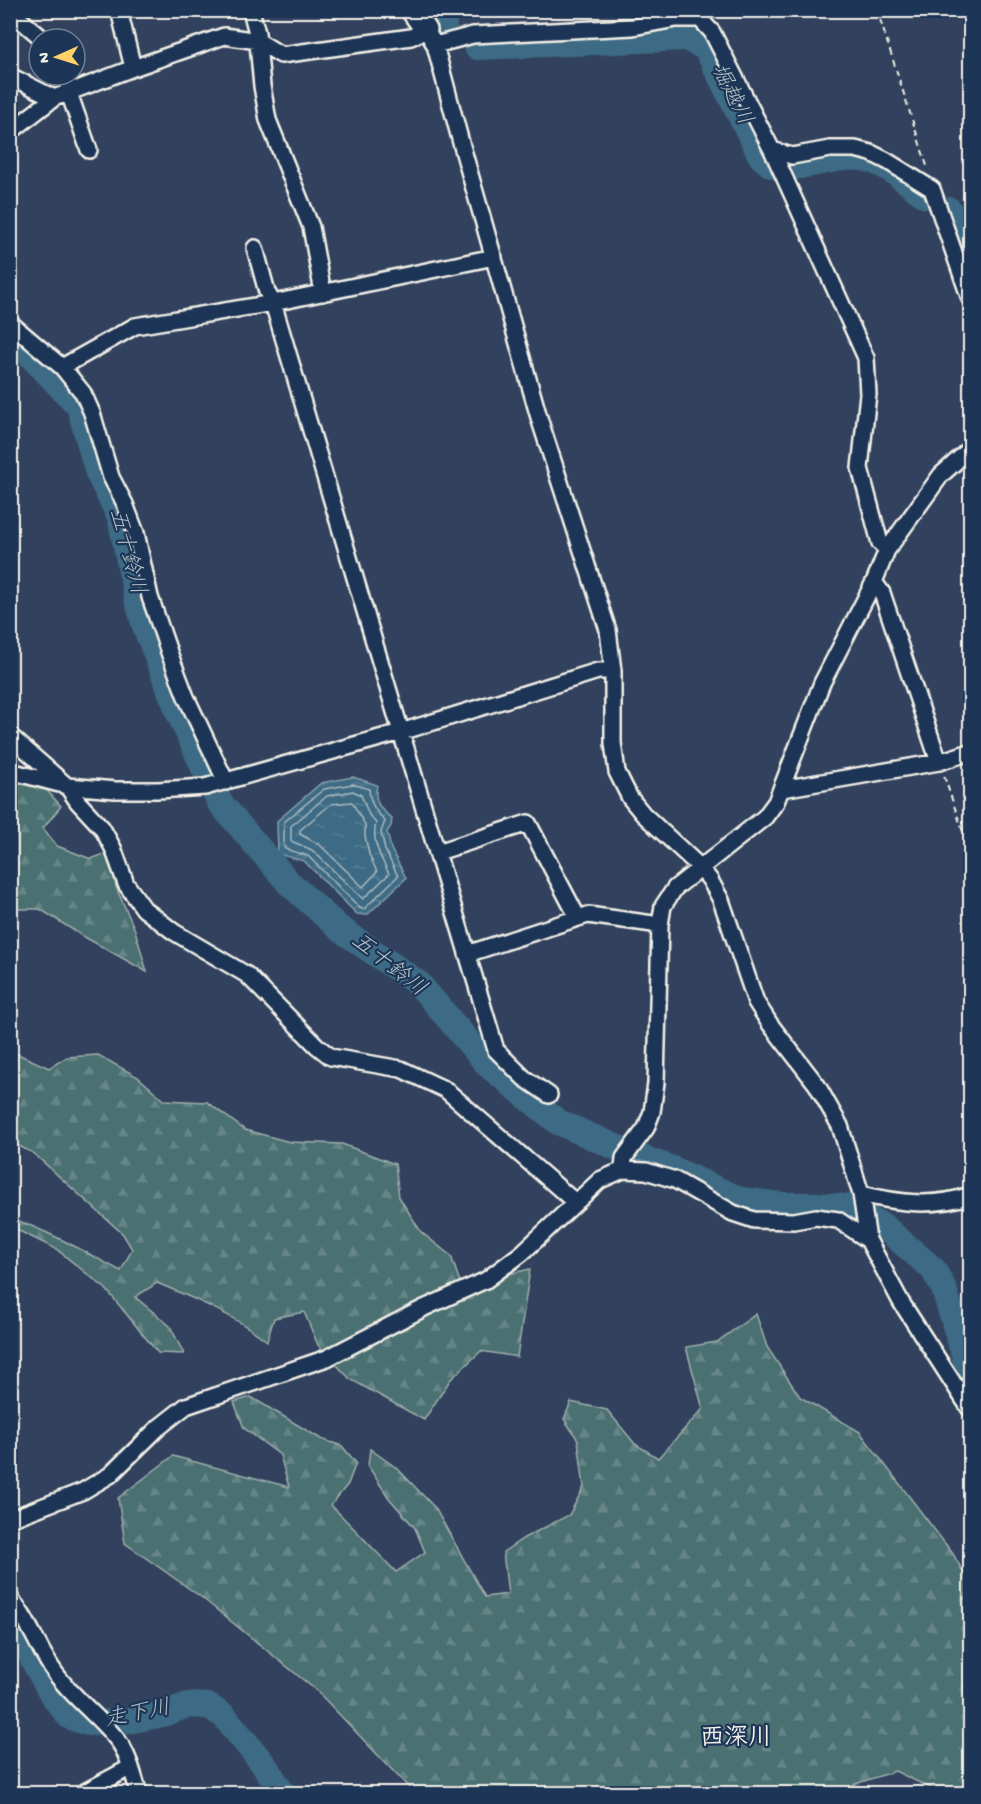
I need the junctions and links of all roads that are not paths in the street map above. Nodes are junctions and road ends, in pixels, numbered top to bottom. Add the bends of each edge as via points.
1 (119, 10) edge
2 (251, 10) edge
3 (412, 10) edge
4 (10, 11) edge
5 (675, 15) edge
6 (703, 15) edge
7 (29, 27) edge
8 (431, 38) junction
9 (258, 41) junction
10 (133, 68) junction
11 (10, 76) edge
12 (68, 87) edge
13 (69, 93) junction
14 (54, 98) junction
15 (10, 132) edge
16 (89, 150) dead end
17 (777, 162) junction
18 (255, 248) dead end
19 (494, 257) junction
20 (323, 293) junction
21 (970, 299) edge
22 (273, 303) junction
23 (10, 323) edge
24 (62, 368) junction
25 (970, 449) edge
26 (887, 550) junction
27 (874, 582) junction
28 (613, 671) junction
29 (401, 732) junction
30 (10, 736) edge
31 (970, 752) edge
32 (939, 762) junction
33 (10, 771) edge
34 (217, 785) junction
35 (67, 786) junction
36 (782, 789) junction
37 (438, 852) junction
38 (700, 867) junction
39 (578, 918) junction
40 (660, 925) junction
41 (467, 954) junction
42 (549, 1095) dead end
43 (623, 1164) junction
44 (970, 1195) edge
45 (862, 1199) junction
46 (575, 1202) junction
47 (867, 1234) junction
48 (970, 1409) edge
49 (10, 1520) edge
50 (10, 1598) edge
51 (131, 1767) junction
52 (81, 1794) edge
53 (139, 1794) edge

1 - 10 street
2 - 9 street
3 - 8 street
4 - 7 street
5 - 6 street
5 - 8 street via 633,27
6 - 17 street
8 - 9 street via 411,37 281,55
8 - 19 street
9 - 10 street via 224,36
9 - 20 street via 268,120 310,227
10 - 13 street
11 - 14 street
12 - 13 street
13 - 14 street
13 - 16 street
14 - 15 street
17 - 21 street via 830,149 855,149 887,161 932,189
17 - 26 street via 866,358 868,394 860,468 880,543
18 - 22 street
19 - 20 street
19 - 28 street via 540,421 608,630
20 - 22 street
22 - 24 street via 135,326
22 - 29 street
23 - 24 street
24 - 34 street via 83,393 92,413 111,477 136,534 150,597 203,734
25 - 26 street via 941,475
26 - 27 street
27 - 32 street via 882,593
27 - 36 street via 822,683
28 - 29 street via 598,671
28 - 38 street via 617,772 643,814
29 - 34 street
29 - 37 street
30 - 35 street
31 - 32 street
32 - 36 street
33 - 35 street
34 - 35 street via 158,790
35 - 46 street via 102,828 126,884 144,909 174,932 247,975 331,1057 401,1069 446,1090
36 - 38 street via 765,817
37 - 39 street via 528,823
37 - 41 street
38 - 40 street via 675,888 663,906
38 - 45 street via 721,900 756,1002 818,1084 840,1126
39 - 40 street via 588,915
39 - 41 street
40 - 43 street via 652,1112
41 - 42 street via 496,1050 524,1078
43 - 46 street
43 - 47 street via 675,1180 733,1213 754,1220 816,1217 838,1220
44 - 45 street via 953,1201 918,1204
45 - 47 street
46 - 49 street via 522,1253 486,1280 327,1358 186,1406 110,1475 82,1491
47 - 48 street via 902,1302
50 - 51 street via 21,1610 54,1672 120,1743
51 - 52 street
51 - 53 street

